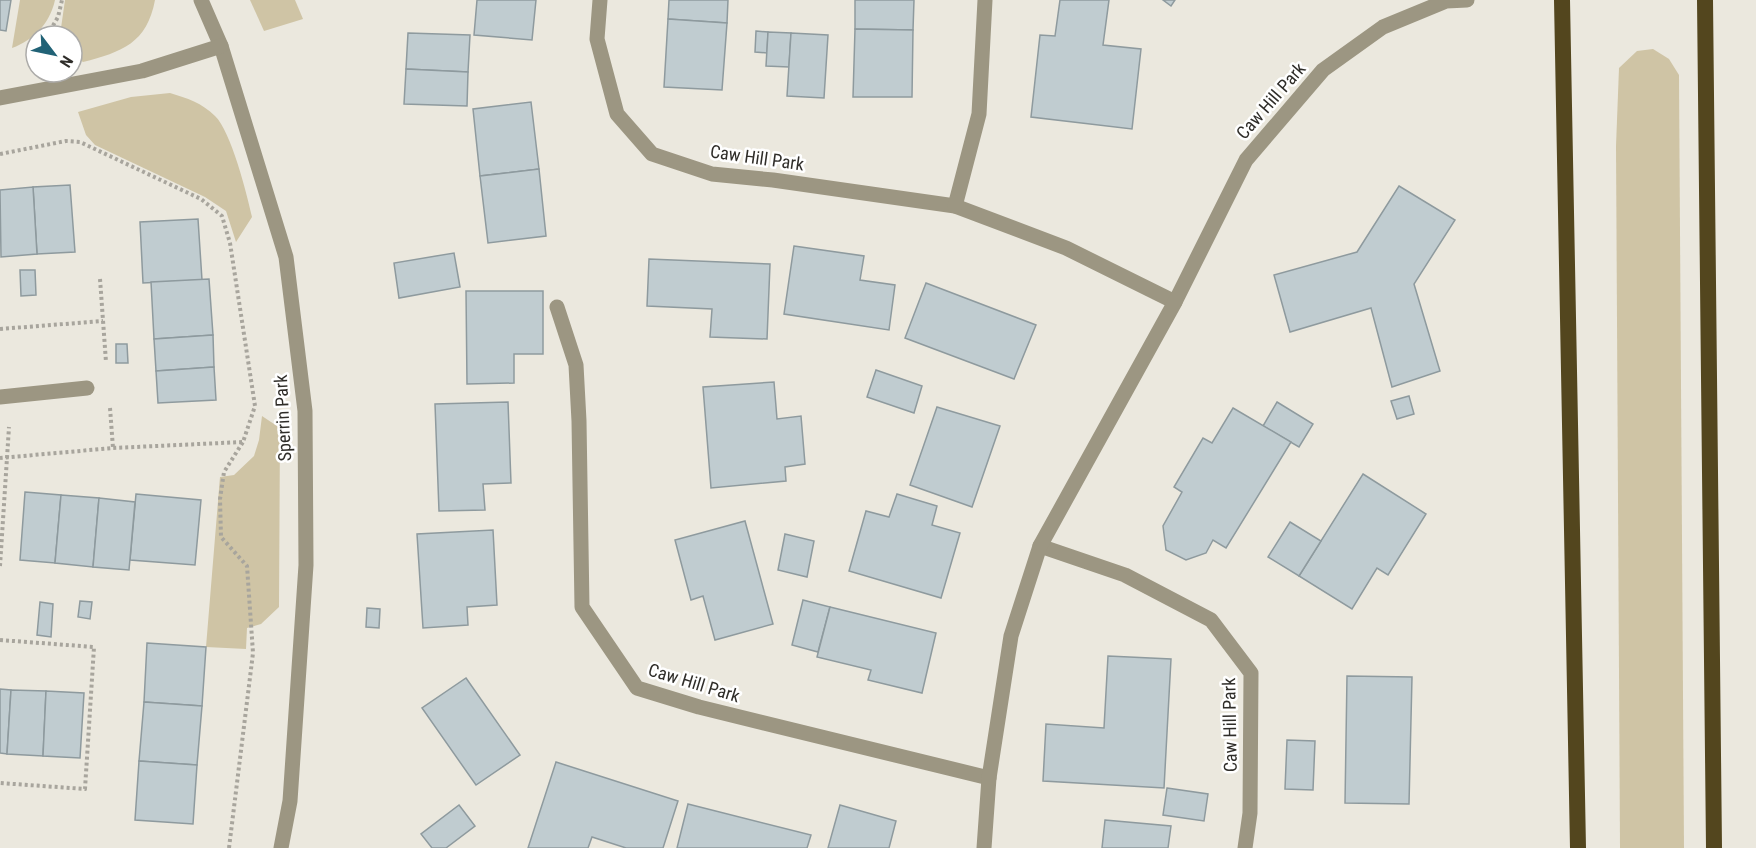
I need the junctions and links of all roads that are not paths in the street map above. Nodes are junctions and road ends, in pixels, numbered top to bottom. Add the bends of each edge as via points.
1 (201, 0) edge
2 (600, 0) edge
3 (985, 0) edge
4 (1467, 0) edge
5 (1562, 0) edge
6 (1705, 0) edge
7 (221, 46) junction
8 (0, 98) edge
9 (954, 206) junction
10 (1175, 302) junction
11 (557, 307) dead end
12 (87, 388) dead end
13 (5, 396) edge
14 (1040, 546) junction
15 (989, 778) junction
16 (281, 848) edge
17 (984, 848) edge
18 (1245, 848) edge
19 (1578, 848) edge
20 (1714, 848) edge

1 - 7 street, Sperrin Park
2 - 9 street, Caw Hill Park via 597,39 617,114 652,154 712,174
3 - 9 street via 979,114
4 - 10 street, Caw Hill Park via 1446,1 1383,27 1323,70 1246,160
5 - 19 highway
6 - 20 highway
7 - 8 street via 142,71
7 - 16 street, Sperrin Park via 286,257 305,411 306,565 290,801
9 - 10 street, Caw Hill Park via 1066,248
10 - 14 street, Caw Hill Park
11 - 15 street, Caw Hill Park via 576,365 582,607 637,688 699,707
12 - 13 street
14 - 15 street, Caw Hill Park via 1011,636
14 - 18 street, Caw Hill Park via 1125,575 1211,620 1251,673 1250,813
15 - 17 street, Caw Hill Park

